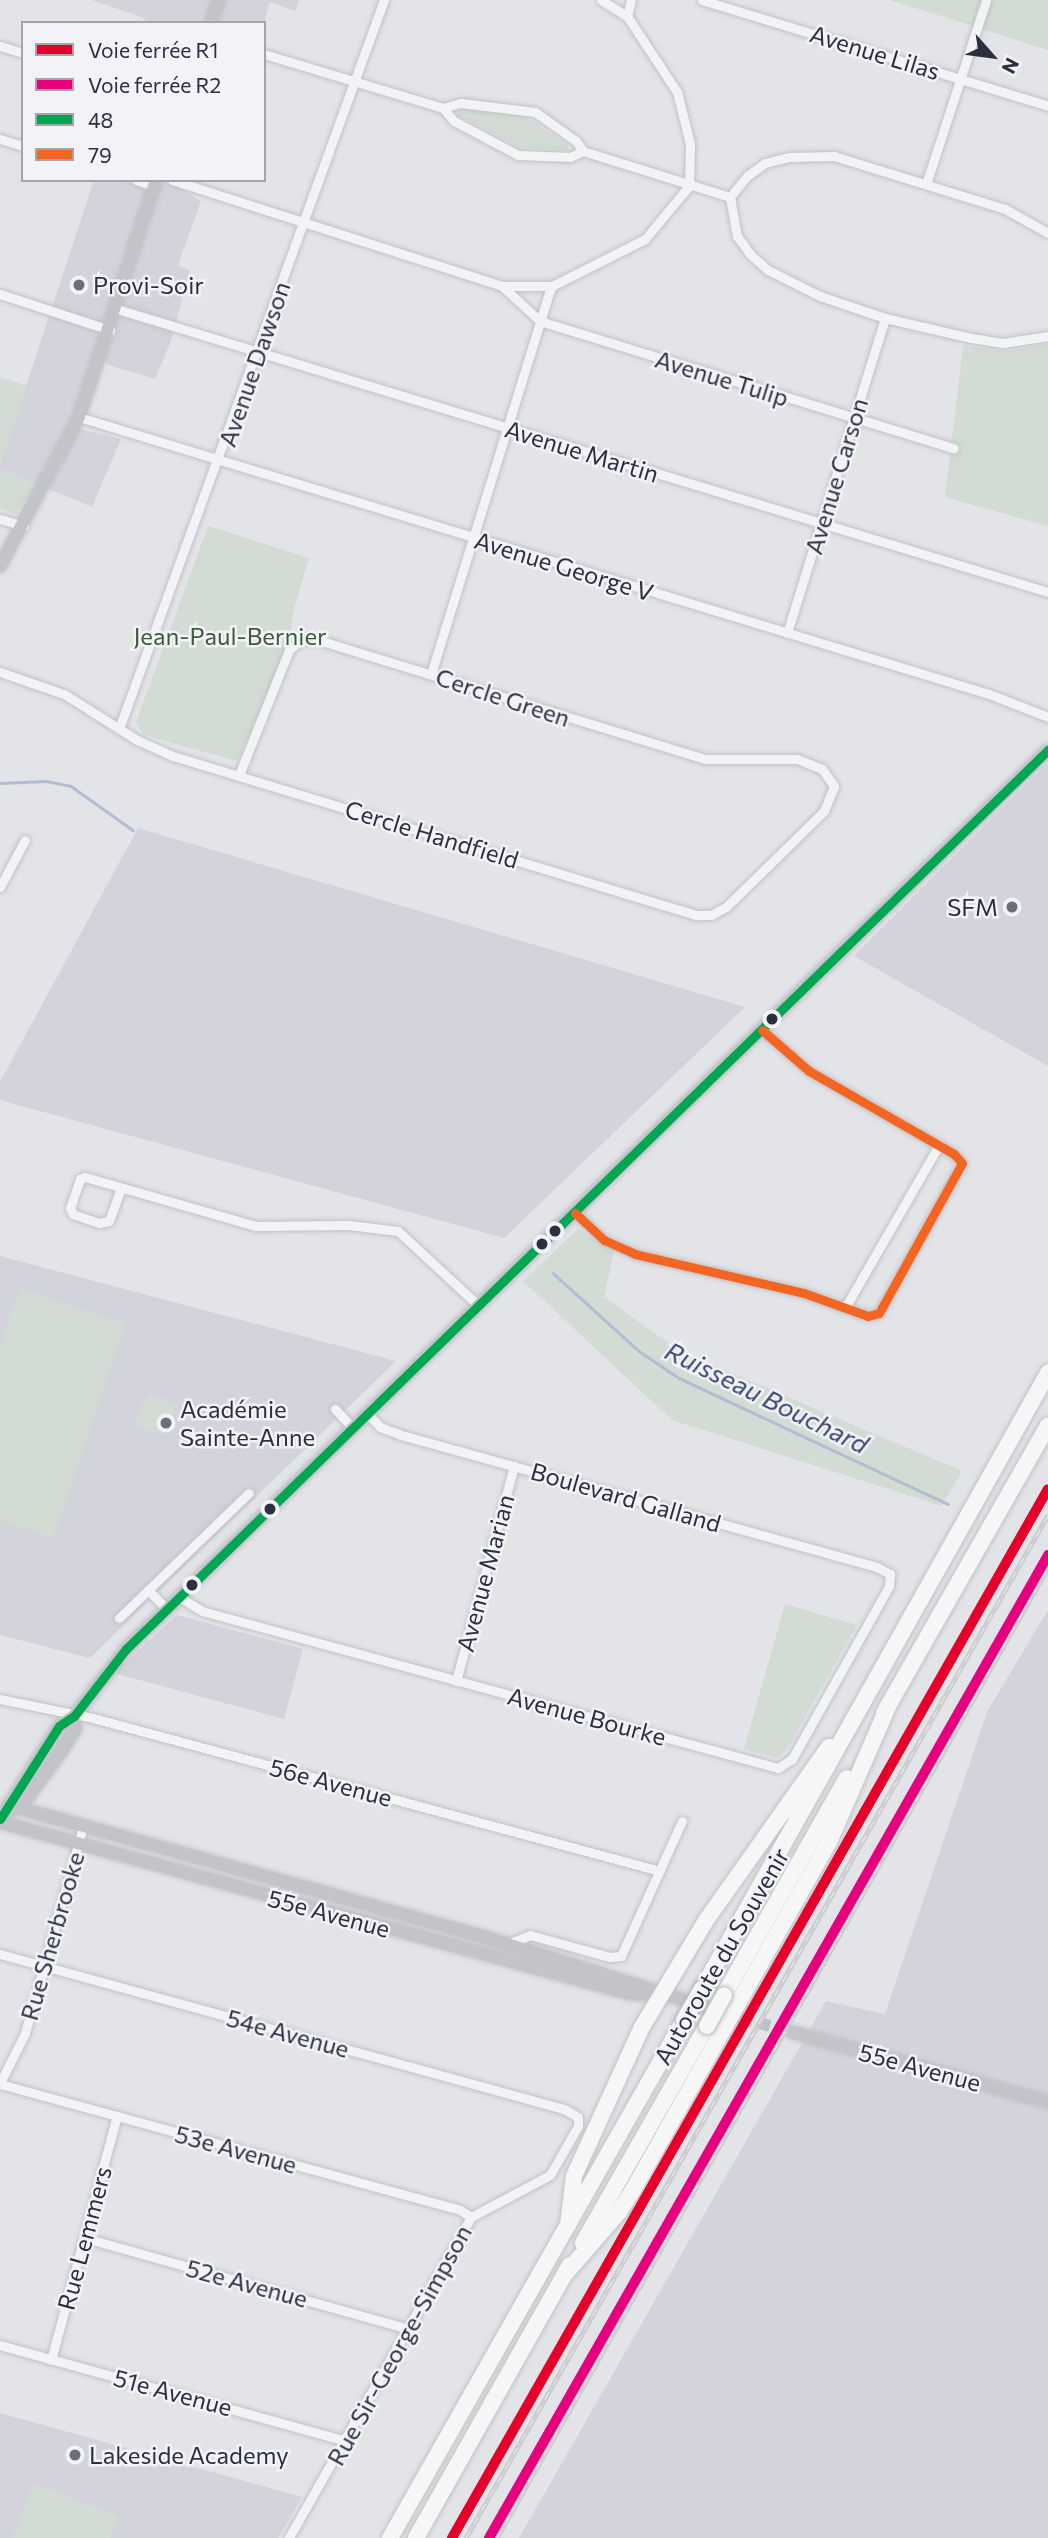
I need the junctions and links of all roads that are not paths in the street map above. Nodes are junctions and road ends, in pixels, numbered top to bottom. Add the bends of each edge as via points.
1 (219, 0) edge
2 (384, 0) edge
3 (601, 0) edge
4 (631, 0) edge
5 (702, 0) edge
6 (986, 0) edge
7 (627, 16) junction
8 (212, 21) edge
9 (0, 46) edge
10 (21, 52) edge
11 (266, 55) edge
12 (960, 77) junction
13 (355, 80) junction
14 (1048, 106) edge
15 (443, 108) junction
16 (0, 139) edge
17 (21, 145) edge
18 (583, 151) junction
19 (927, 181) junction
20 (178, 182) edge
21 (155, 183) edge
22 (688, 187) junction
23 (730, 197) junction
24 (304, 223) junction
25 (1048, 233) edge
26 (502, 286) junction
27 (552, 286) junction
28 (0, 294) edge
29 (117, 309) junction
30 (885, 318) junction
31 (540, 321) junction
32 (110, 330) junction
33 (1048, 336) edge
34 (258, 352) junction
35 (79, 417) junction
36 (854, 418) junction
37 (508, 427) junction
38 (954, 448) dead end
39 (220, 460) junction
40 (0, 519) edge
41 (820, 525) junction
42 (23, 526) junction
43 (472, 538) junction
44 (0, 566) edge
45 (1048, 592) edge
46 (787, 633) junction
47 (0, 672) edge
48 (431, 674) junction
49 (1048, 717) edge
50 (120, 726) junction
51 (1048, 750) edge
52 (239, 775) junction
53 (833, 795) joint
54 (25, 840) dead end
55 (0, 887) edge
56 (762, 1030) junction
57 (939, 1145) junction
58 (121, 1188) junction
59 (575, 1213) junction
60 (478, 1305) junction
61 (846, 1306) junction
62 (1048, 1373) edge
63 (335, 1409) dead end
64 (367, 1413) junction
65 (1048, 1425) edge
66 (352, 1427) junction
67 (514, 1466) junction
68 (249, 1493) dead end
69 (890, 1574) joint
70 (148, 1590) junction
71 (179, 1597) junction
72 (166, 1609) junction
73 (119, 1618) dead end
74 (456, 1681) junction
75 (0, 1699) edge
76 (862, 1703) junction
77 (889, 1704) junction
78 (74, 1716) junction
79 (11, 1806) junction
80 (0, 1821) edge
81 (682, 1821) dead end
82 (83, 1826) junction
83 (78, 1844) junction
84 (660, 1871) junction
85 (508, 1944) junction
86 (0, 1954) edge
87 (44, 1966) junction
88 (660, 1995) junction
89 (736, 2017) junction
90 (792, 2032) tunnel mouth
91 (0, 2083) edge
92 (1048, 2102) edge
93 (576, 2114) joint
94 (117, 2116) junction
95 (471, 2217) junction
96 (568, 2225) junction
97 (85, 2238) junction
98 (566, 2273) junction
99 (408, 2329) junction
100 (0, 2345) edge
101 (51, 2360) junction
102 (345, 2441) junction
103 (289, 2538) edge
104 (390, 2538) edge
105 (416, 2538) edge

1 - 8 street
2 - 13 street, Avenue Dawson
3 - 7 street
4 - 7 street
5 - 12 street, Avenue Lilas
6 - 12 street
7 - 22 street via 677,92 690,144
9 - 10 street
11 - 13 street
12 - 14 street, Avenue Lilas
12 - 19 street
13 - 15 street
13 - 24 street, Avenue Dawson
15 - 18 street via 461,103 535,112
15 - 18 street via 454,121 517,155 570,157
16 - 17 street
18 - 22 street
19 - 23 street via 834,156 789,157 765,163
19 - 25 street via 1005,209
20 - 24 street, Avenue Tulip
21 - 29 street
22 - 23 street
22 - 27 street via 645,239
23 - 30 street via 737,236 768,270 820,296
24 - 26 street, Avenue Tulip
24 - 34 street, Avenue Dawson
26 - 27 street, Avenue Tulip
26 - 31 street, Avenue Tulip
27 - 31 street
28 - 32 street
29 - 32 street
29 - 34 street, Avenue Martin
30 - 33 street via 1003,343
30 - 36 street, Avenue Carson
31 - 36 street, Avenue Tulip
31 - 37 street
32 - 35 street
34 - 37 street, Avenue Martin
34 - 39 street, Avenue Dawson
35 - 39 street, Avenue George V
35 - 42 street
36 - 38 street, Avenue Tulip
36 - 41 street, Avenue Carson
37 - 41 street, Avenue Martin
37 - 43 street
39 - 43 street, Avenue George V
39 - 50 street, Avenue Dawson
40 - 42 street
41 - 45 street, Avenue Martin
41 - 46 street, Avenue Carson
42 - 44 street
43 - 46 street, Avenue George V
43 - 48 street
46 - 49 street, Avenue George V via 989,694
47 - 50 street, Cercle Handfield via 64,694
48 - 52 street, Cercle Green via 315,639 299,641 289,650
48 - 53 street, Cercle Green via 705,759 797,759 822,769 832,779
50 - 52 street, Cercle Handfield via 156,750
51 - 56 street
52 - 53 street, Cercle Handfield via 704,916 726,906 824,811
54 - 55 street
56 - 57 street via 809,1070
56 - 59 street
57 - 61 street
57 - 61 street via 959,1157 962,1168 881,1310 868,1316
58 - 58 street via 79,1178 70,1208 73,1214 99,1223 109,1221
58 - 60 street via 256,1226 349,1225 398,1231
59 - 60 street
59 - 61 street via 604,1240 635,1254
60 - 64 street
62 - 76 highway, Autoroute du Souvenir
63 - 66 street
64 - 66 street
64 - 67 street, Boulevard Galland via 388,1430
65 - 77 highway, Autoroute du Souvenir
66 - 71 street
67 - 69 street, Boulevard Galland
67 - 74 street, Avenue Marian
68 - 70 street
69 - 74 street, Avenue Bourke via 885,1596 792,1759 782,1768
70 - 72 street
70 - 73 street
71 - 72 street
71 - 74 street, Avenue Bourke via 202,1611
72 - 78 street via 107,1669
75 - 78 street, 56e Avenue
76 - 88 highway via 786,1804
76 - 96 highway, Autoroute du Souvenir, bridge
77 - 89 highway via 830,1840
77 - 98 highway, Autoroute du Souvenir, bridge
78 - 79 street via 59,1726
78 - 84 street, 56e Avenue
79 - 80 street
79 - 82 street, 55e Avenue
80 - 83 street, 55e Avenue
81 - 84 street
82 - 83 street, Rue Sherbrooke
82 - 85 street, 55e Avenue
83 - 87 street, Rue Sherbrooke
83 - 88 street, 55e Avenue via 628,1993
84 - 85 street, 55e Avenue via 619,1957 530,1936
85 - 88 street, 55e Avenue
86 - 87 street, 54e Avenue
87 - 91 street, Rue Sherbrooke via 25,2033
87 - 93 street, 54e Avenue
88 - 89 street, 55e Avenue
88 - 96 highway via 574,2176
89 - 98 highway via 619,2213
90 - 92 street, 55e Avenue
91 - 94 street, 53e Avenue
93 - 95 street, Rue Sir-George-Simpson via 578,2126 550,2175
94 - 95 street, 53e Avenue via 460,2210
94 - 97 street, Rue Lemmers
95 - 99 street, Rue Sir-George-Simpson
96 - 104 highway, Autoroute du Souvenir
97 - 99 street, 52e Avenue
97 - 101 street, Rue Lemmers
98 - 105 highway, Autoroute du Souvenir
99 - 102 street, Rue Sir-George-Simpson
100 - 101 street, 51e Avenue
101 - 102 street, 51e Avenue
102 - 103 street, Rue Sir-George-Simpson

